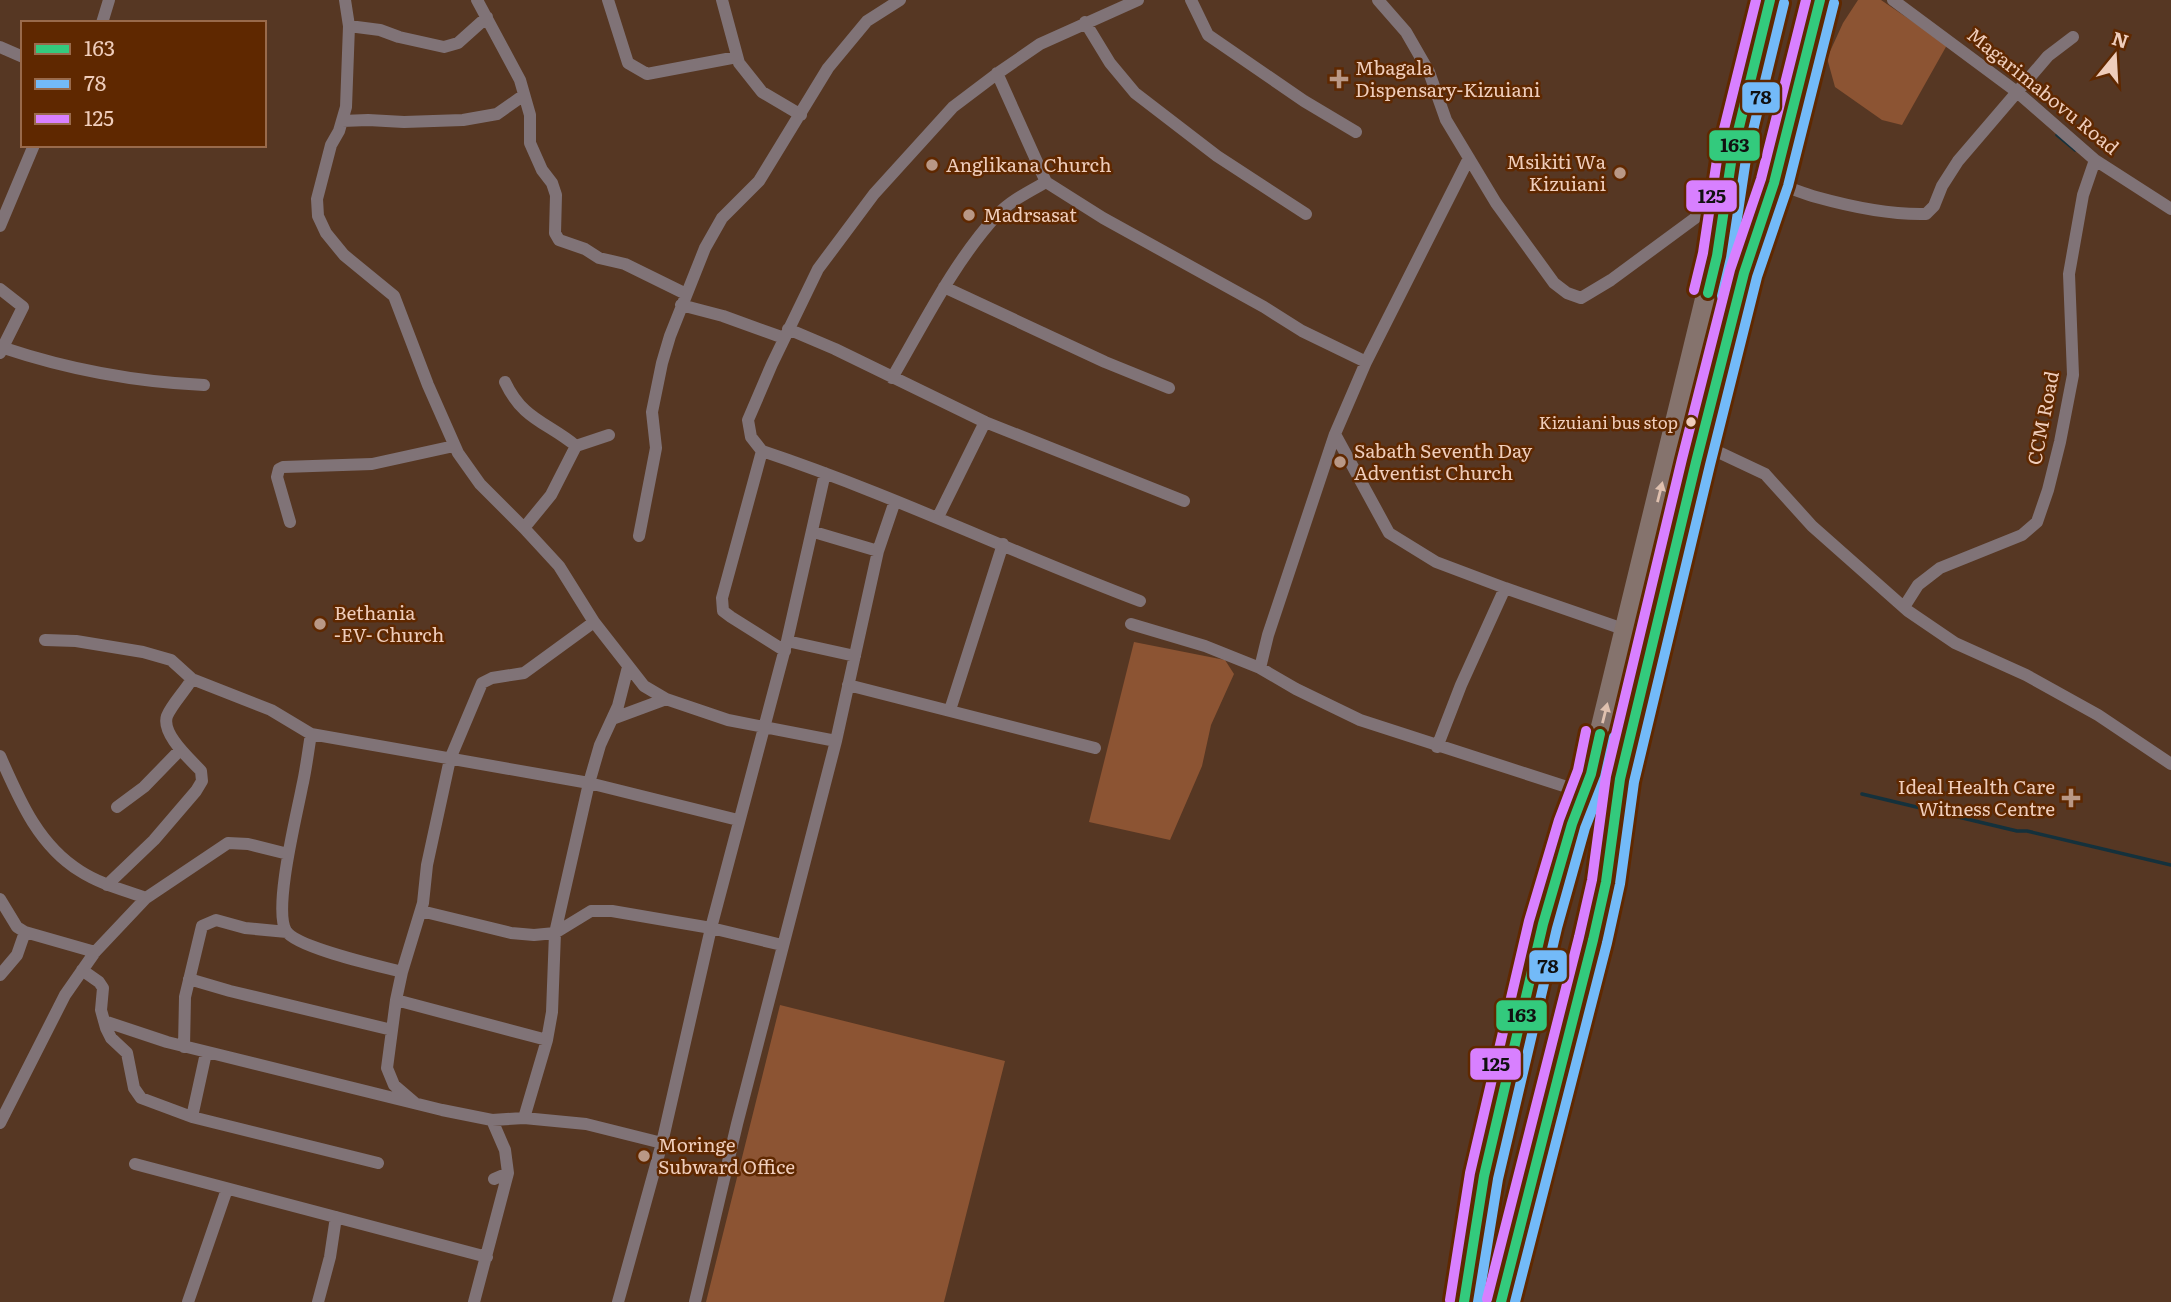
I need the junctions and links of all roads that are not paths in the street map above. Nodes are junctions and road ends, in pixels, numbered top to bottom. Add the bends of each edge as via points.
1 (109, 0) edge
2 (345, 0) edge
3 (477, 0) edge
4 (608, 0) edge
5 (722, 0) edge
6 (900, 0) edge
7 (1138, 0) edge
8 (1191, 0) edge
9 (1378, 0) edge
10 (1770, 0) edge
11 (1820, 0) edge
12 (1894, 0) edge
13 (487, 17) junction
14 (103, 21) edge
15 (1085, 22) junction
16 (349, 26) junction
17 (2073, 37) dead end
18 (0, 47) edge
19 (21, 56) edge
20 (737, 57) junction
21 (997, 73) junction
22 (2017, 92) junction
23 (524, 95) junction
24 (801, 115) junction
25 (342, 121) junction
26 (1356, 132) dead end
27 (33, 147) edge
28 (1469, 158) junction
29 (2095, 160) junction
30 (1046, 182) junction
31 (1774, 183) junction
32 (1725, 203) junction
33 (2171, 209) edge
34 (1306, 214) dead end
35 (0, 226) edge
36 (944, 288) junction
37 (0, 289) edge
38 (684, 300) junction
39 (786, 334) junction
40 (2, 350) edge
41 (1366, 362) junction
42 (892, 378) junction
43 (505, 382) dead end
44 (204, 384) dead end
45 (1169, 388) dead end
46 (985, 422) junction
47 (1335, 434) junction
48 (609, 435) dead end
49 (454, 446) junction
50 (576, 446) junction
51 (1714, 450) dead end
52 (762, 451) junction
53 (825, 473) junction
54 (895, 500) junction
55 (1184, 501) dead end
56 (938, 517) junction
57 (290, 522) dead end
58 (524, 528) junction
59 (814, 532) junction
60 (639, 536) dead end
61 (1003, 544) junction
62 (878, 551) junction
63 (1505, 589) junction
64 (1140, 601) dead end
65 (1904, 607) junction
66 (594, 622) junction
67 (1130, 624) dead end
68 (1626, 630) junction
69 (46, 640) dead end
70 (786, 646) junction
71 (855, 656) junction
72 (628, 667) junction
73 (1260, 668) junction
74 (192, 679) junction
75 (848, 685) junction
76 (666, 699) junction
77 (950, 710) junction
78 (612, 719) junction
79 (763, 726) junction
80 (311, 734) junction
81 (836, 741) junction
82 (1437, 747) junction
83 (1094, 748) dead end
84 (180, 750) junction
85 (0, 756) edge
86 (450, 759) junction
87 (2171, 764) edge
88 (589, 783) junction
89 (1567, 788) dead end
90 (117, 807) dead end
91 (738, 820) junction
92 (288, 854) junction
93 (107, 885) junction
94 (146, 898) junction
95 (0, 899) edge
96 (421, 911) junction
97 (711, 928) junction
98 (25, 932) junction
99 (287, 932) junction
100 (555, 933) junction
101 (782, 945) junction
102 (95, 952) junction
103 (82, 971) junction
104 (402, 972) junction
105 (0, 975) edge
106 (189, 979) junction
107 (396, 1000) junction
108 (104, 1021) junction
109 (392, 1030) junction
110 (547, 1040) junction
111 (184, 1047) junction
112 (206, 1053) junction
113 (0, 1090) edge
114 (12, 1096) junction
115 (415, 1103) junction
116 (192, 1117) junction
117 (524, 1118) junction
118 (492, 1119) junction
119 (0, 1123) edge
120 (662, 1143) junction
121 (378, 1163) dead end
122 (135, 1164) dead end
123 (508, 1174) junction
124 (494, 1179) dead end
125 (227, 1189) junction
126 (336, 1217) junction
127 (487, 1257) junction
128 (188, 1302) edge
129 (318, 1302) edge
130 (474, 1302) edge
131 (618, 1302) edge
132 (695, 1302) edge
133 (1464, 1302) edge
134 (1501, 1302) edge

1 - 14 street
2 - 16 street
3 - 13 street
4 - 20 street via 628,63 647,74
5 - 20 street
6 - 24 street via 867,22 828,68
7 - 15 street
8 - 26 street via 1208,35
9 - 28 street via 1406,32
10 - 32 highway
11 - 31 highway
12 - 22 street, Magarimabovu Road
13 - 16 street via 458,43 444,47
13 - 23 street
15 - 21 street via 1040,44
15 - 34 street via 1135,93 1217,156
16 - 25 street via 348,92
17 - 22 street via 2048,56
18 - 19 street
20 - 24 street via 762,92
21 - 30 street
21 - 39 street via 953,107 874,194 818,269
22 - 29 street, Magarimabovu Road
22 - 31 street via 1958,162 1926,214 1902,215 1854,206
23 - 25 street via 497,114 463,120
23 - 38 street via 530,143 556,195 555,233 559,240 625,264
24 - 38 street via 759,181 722,218
25 - 49 street via 317,199 318,216 344,255 394,296
27 - 35 street
28 - 32 street via 1553,284 1581,298 1714,205
28 - 41 street
29 - 33 street, Magarimabovu Road
29 - 65 street, CCM Road via 2083,195 2069,274 2073,375 2037,522 2022,535 1940,568 1918,585
30 - 36 street via 999,213
30 - 41 street via 1302,331
31 - 134 highway via 1744,273 1692,476 1620,779 1593,940
68 -> 32 highway via 1717,256
36 - 42 street
36 - 45 street
37 - 40 street via 23,307
38 - 39 street
38 - 60 street via 654,400 656,448
39 - 42 street
39 - 52 street via 748,420 751,437
40 - 44 street via 85,369
41 - 47 street
42 - 46 street
43 - 50 street via 513,400 527,414
46 - 55 street
46 - 56 street
47 - 63 street via 1389,533 1436,562
47 - 73 street
48 - 50 street
49 - 57 street via 372,464 283,467 277,477
49 - 58 street via 480,484
50 - 58 street via 551,495
51 - 65 street via 1765,474 1812,526
52 - 53 street
52 - 70 street via 722,606 731,617
53 - 54 street
53 - 59 street
54 - 56 street
54 - 62 street
56 - 61 street
58 - 66 street via 559,566
59 - 62 street
59 - 70 street
61 - 64 street
61 - 77 street
62 - 71 street
63 - 68 street
63 - 82 street
65 - 87 street via 1955,643 2098,715
66 - 72 street
66 - 86 street via 524,673 482,682
67 - 73 street
133 -> 68 highway via 1484,1176 1543,924 1591,774
69 - 74 street via 143,652 171,660
70 - 71 street
70 - 79 street
71 - 75 street
72 - 76 street via 644,686
72 - 78 street
73 - 82 street via 1360,720
74 - 80 street via 271,710
74 - 84 street via 167,716 166,726
75 - 77 street
75 - 81 street
76 - 78 street
76 - 79 street via 728,720
77 - 83 street
78 - 88 street
79 - 81 street
79 - 91 street
80 - 86 street
80 - 92 street
81 - 101 street
82 - 89 street
84 - 90 street
84 - 93 street via 201,771 202,781 154,840
85 - 93 street via 33,824 55,851 79,871
86 - 88 street
86 - 96 street
88 - 91 street
88 - 100 street
91 - 97 street
92 - 94 street via 228,843
92 - 99 street via 282,918
93 - 94 street
94 - 102 street
95 - 98 street
96 - 100 street via 511,933
96 - 104 street
97 - 100 street via 591,911
97 - 101 street
97 - 120 street
98 - 102 street
98 - 105 street via 17,955
99 - 104 street via 301,942 344,957
99 - 106 street via 216,920 202,926
100 - 110 street
101 - 132 street
102 - 103 street
103 - 108 street via 103,988
103 - 114 street
104 - 107 street
106 - 109 street
106 - 111 street
107 - 109 street
107 - 110 street
108 - 111 street
108 - 116 street via 111,1038 127,1053 134,1088 141,1098
109 - 115 street via 387,1068 394,1085
110 - 117 street
111 - 112 street
112 - 115 street
112 - 116 street
113 - 114 street
114 - 119 street
115 - 118 street
116 - 121 street
117 - 118 street
117 - 120 street via 586,1124
118 - 123 street via 505,1150
120 - 131 street
122 - 125 street
123 - 124 street
123 - 127 street
125 - 126 street
125 - 128 street
126 - 127 street
126 - 129 street
127 - 130 street

